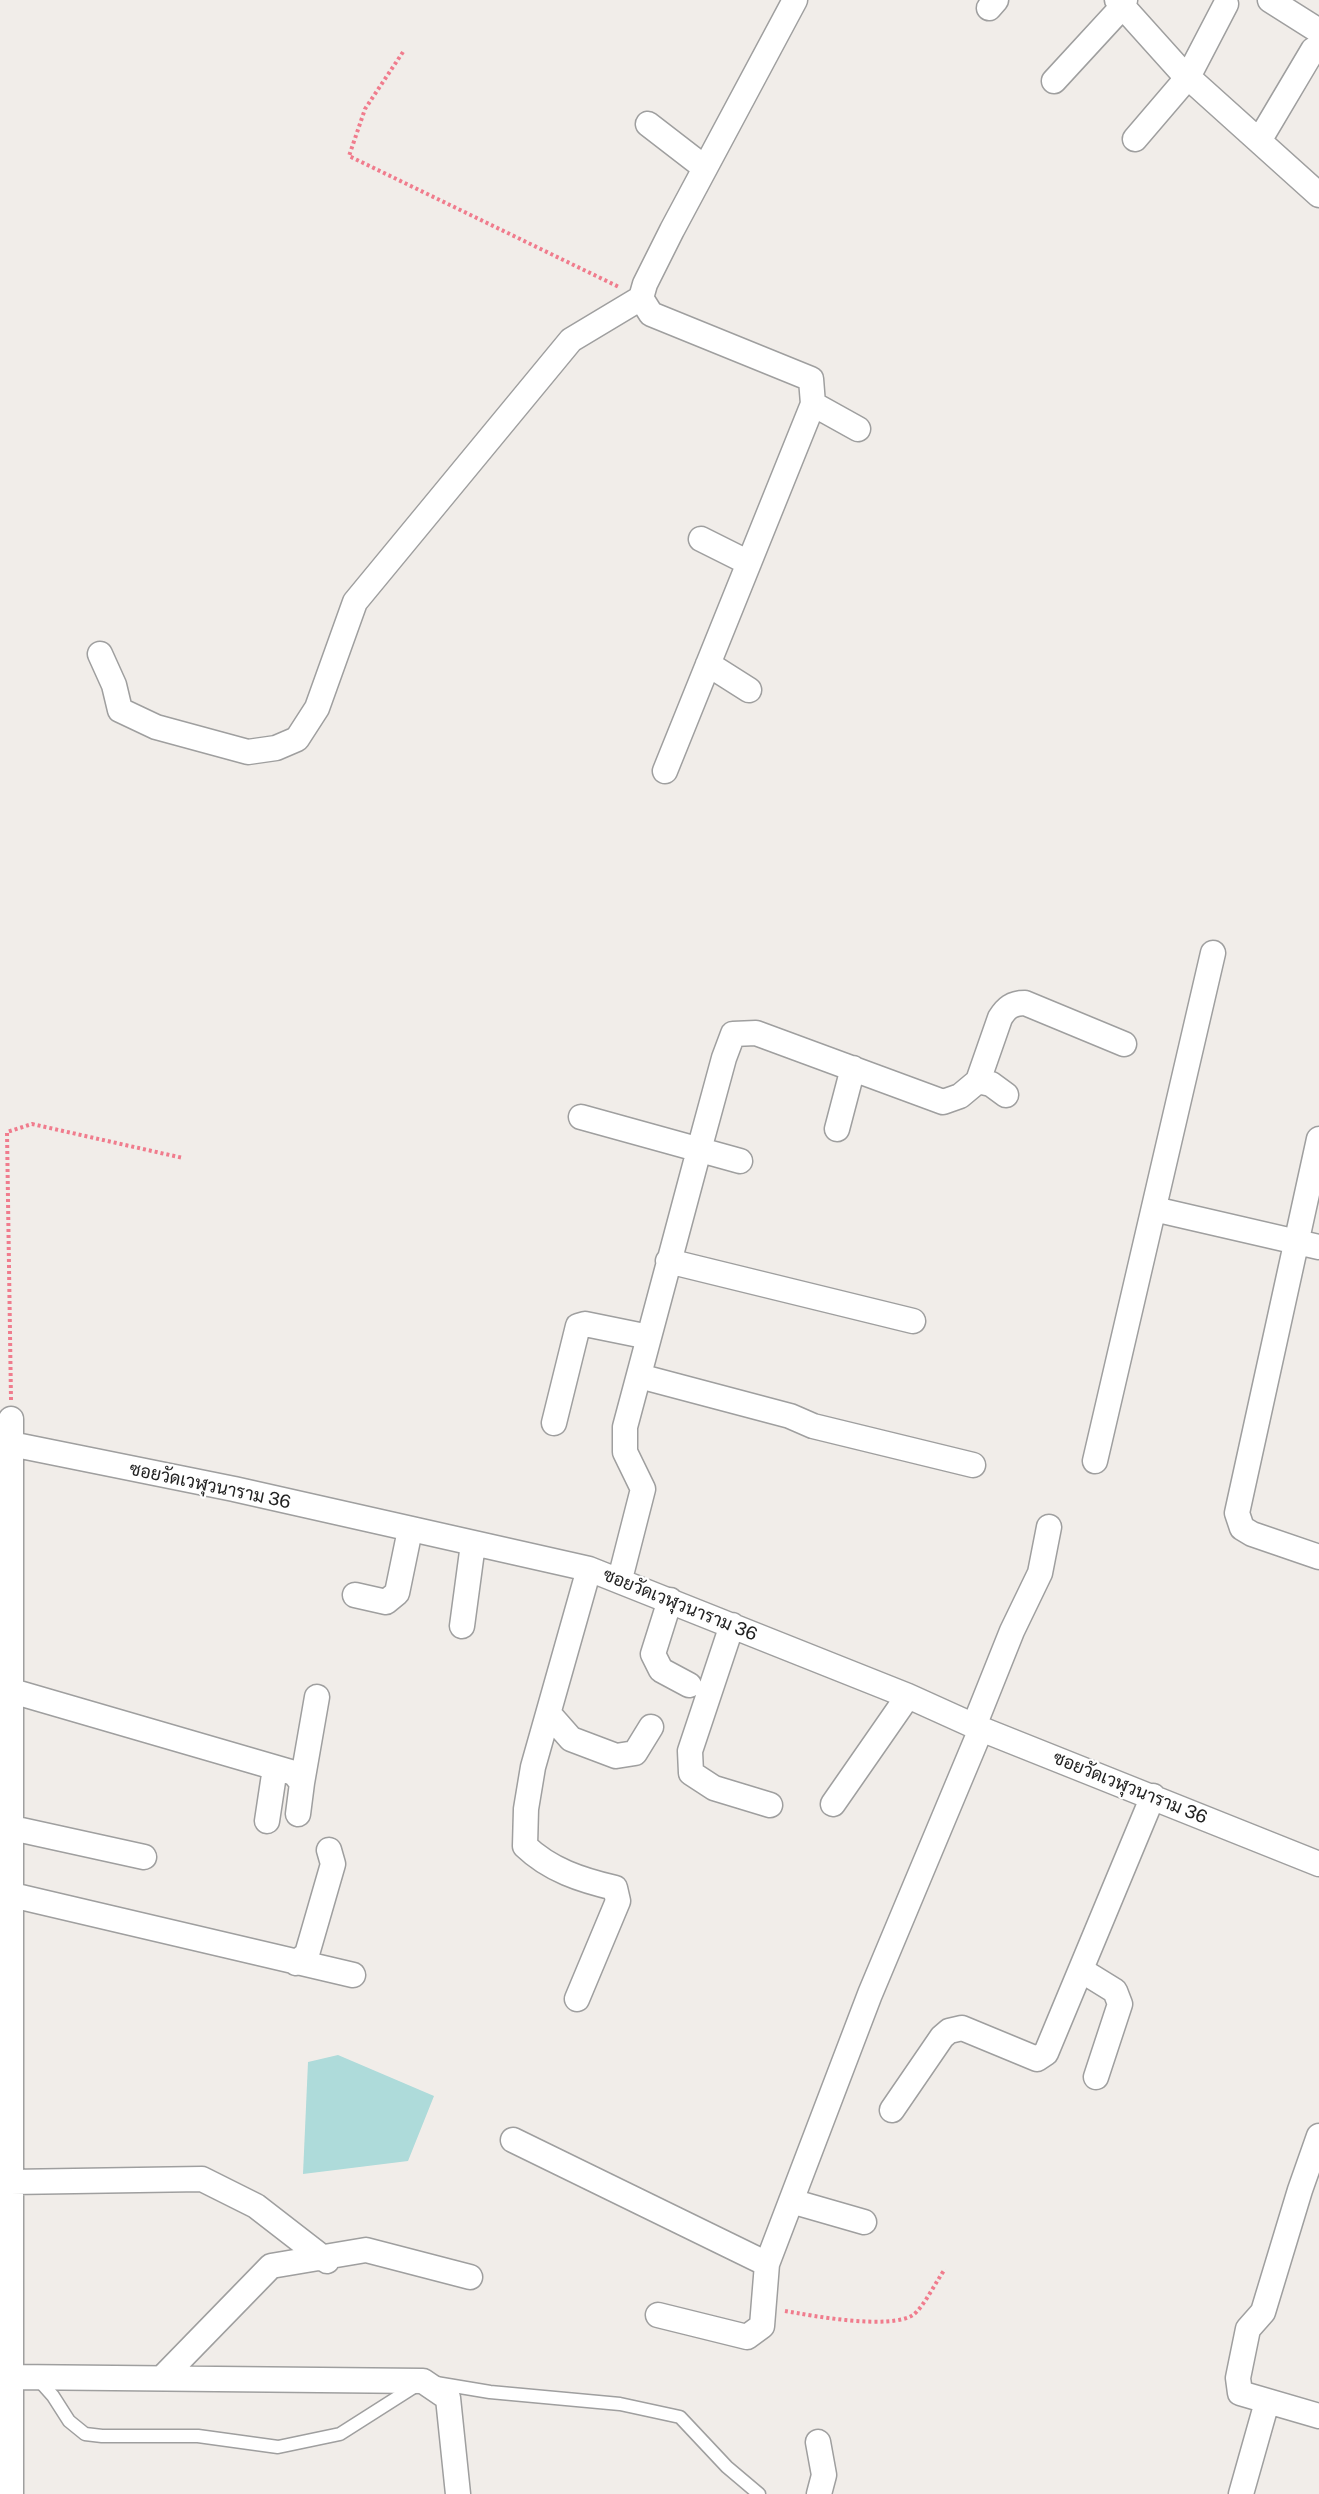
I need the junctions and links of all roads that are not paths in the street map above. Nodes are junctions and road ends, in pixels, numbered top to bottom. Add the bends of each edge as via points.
1 (795, 0) edge
2 (1270, 0) edge
3 (1121, 2) edge
4 (1226, 4) dead end
5 (1316, 41) edge
6 (1188, 76) junction
7 (1054, 81) dead end
8 (648, 124) dead end
9 (1135, 139) dead end
10 (1259, 141) junction
11 (705, 168) junction
12 (1319, 195) edge
13 (641, 298) junction
14 (813, 404) junction
15 (858, 429) dead end
16 (100, 654) dead end
17 (708, 664) junction
18 (749, 690) dead end
19 (665, 771) dead end
20 (1213, 953) dead end
21 (1124, 1044) dead end
22 (853, 1068) junction
23 (978, 1081) junction
24 (1006, 1095) dead end
25 (581, 1118) dead end
26 (837, 1129) dead end
27 (1319, 1139) edge
28 (699, 1150) junction
29 (740, 1161) dead end
30 (1154, 1209) junction
31 (1295, 1242) junction
32 (1319, 1247) edge
33 (669, 1261) junction
34 (913, 1321) dead end
35 (649, 1337) junction
36 (639, 1376) junction
37 (11, 1419) road end
38 (554, 1424) dead end
39 (11, 1444) junction
40 (1095, 1461) dead end
41 (973, 1465) dead end
42 (1049, 1527) dead end
43 (410, 1530) junction
44 (473, 1544) junction
45 (1319, 1557) edge
46 (589, 1569) junction
47 (620, 1579) junction
48 (355, 1595) dead end
49 (670, 1600) junction
50 (732, 1625) junction
51 (462, 1626) dead end
52 (689, 1684) dead end
53 (12, 1691) junction
54 (908, 1696) junction
55 (317, 1697) dead end
56 (549, 1714) junction
57 (651, 1726) dead end
58 (978, 1728) junction
59 (275, 1768) junction
60 (302, 1783) junction
61 (1153, 1796) junction
62 (833, 1804) dead end
63 (770, 1805) dead end
64 (298, 1814) dead end
65 (267, 1821) dead end
66 (12, 1828) junction
67 (329, 1850) dead end
68 (144, 1857) dead end
69 (1319, 1864) edge
70 (12, 1895) junction
71 (296, 1963) junction
72 (1081, 1970) junction
73 (353, 1975) dead end
74 (577, 1999) dead end
75 (1096, 2077) dead end
76 (892, 2110) dead end
77 (1319, 2136) edge
78 (513, 2140) dead end
79 (11, 2182) junction
80 (791, 2201) junction
81 (864, 2222) dead end
82 (325, 2259) junction
83 (767, 2264) junction
84 (470, 2277) dead end
85 (658, 2315) dead end
86 (11, 2377) junction
87 (36, 2377) junction
88 (162, 2378) junction
89 (423, 2381) junction
90 (1267, 2402) junction
91 (1319, 2416) edge
92 (818, 2442) dead end
93 (11, 2494) edge
94 (458, 2494) edge
95 (759, 2494) edge
96 (819, 2494) edge
97 (1241, 2494) edge

1 - 11 street
2 - 5 street
3 - 6 street
3 - 7 street
4 - 6 street
5 - 10 street
6 - 9 street
6 - 10 street
8 - 11 street
10 - 12 street
11 - 13 street
13 - 14 street via 651,314 812,379
13 - 16 street via 571,340 355,602 317,708 297,739 276,748 248,752 156,727 120,710
14 - 15 street
14 - 17 street via 723,551
17 - 18 street
17 - 19 street
20 - 30 street
21 - 23 street via 1017,1003 1000,1018
22 - 23 street via 944,1102 960,1096
22 - 26 street
22 - 28 street via 756,1033 733,1034
23 - 24 street via 992,1084
25 - 28 street
27 - 31 street
28 - 29 street
28 - 33 street
30 - 31 street
30 - 40 street
31 - 32 street
31 - 45 street via 1237,1513 1242,1528 1252,1534
33 - 34 street
33 - 35 street
35 - 36 street
35 - 38 street via 585,1324 578,1326
36 - 41 street via 813,1426
36 - 47 street via 625,1426 625,1452 643,1489
37 - 39 street
39 - 43 street, ซอยวัดเวฬุวนาราม 36
39 - 53 street
42 - 58 street via 1040,1573 1012,1631
43 - 44 street, ซอยวัดเวฬุวนาราม 36
43 - 48 street via 397,1593 386,1602
44 - 46 street, ซอยวัดเวฬุวนาราม 36
44 - 51 street
46 - 47 street, ซอยวัดเวฬุวนาราม 36
46 - 56 street
47 - 49 street, ซอยวัดเวฬุวนาราม 36
49 - 50 street, ซอยวัดเวฬุวนาราม 36
49 - 52 street via 653,1654 661,1670
50 - 54 street, ซอยวัดเวฬุวนาราม 36
50 - 63 street via 690,1751 691,1773 714,1788
53 - 59 street
53 - 66 street
54 - 58 street, ซอยวัดเวฬุวนาราม 36
54 - 62 street
55 - 60 street
56 - 57 street via 571,1739 616,1756 635,1753
56 - 74 street via 531,1777 525,1846 541,1862 615,1888 618,1901
58 - 61 street, ซอยวัดเวฬุวนาราม 36
58 - 80 street
59 - 60 street via 294,1773
59 - 65 street
60 - 64 street
61 - 69 street, ซอยวัดเวฬุวนาราม 36
61 - 72 street
66 - 68 street
66 - 70 street
67 - 71 street via 333,1864 327,1887 307,1954
70 - 71 street
70 - 79 street
71 - 73 street
72 - 75 street via 1115,1991 1120,2004
72 - 76 street via 1046,2053 1037,2060 962,2028 949,2031
77 - 90 street via 1263,2312 1248,2329 1238,2378 1240,2393
78 - 83 street
79 - 82 street via 202,2179 256,2206
79 - 86 street
80 - 81 street
80 - 83 street
82 - 84 street via 366,2250
82 - 88 street via 271,2266
83 - 85 street via 762,2326 747,2337
86 - 87 street
86 - 93 street
87 - 88 street
87 - 89 lane via 69,2421 85,2434 198,2436 278,2447 340,2434
88 - 89 street
89 - 94 street via 448,2398
89 - 95 lane via 490,2392 620,2404 680,2417 727,2467
90 - 91 street
90 - 97 street
92 - 96 street via 824,2475

